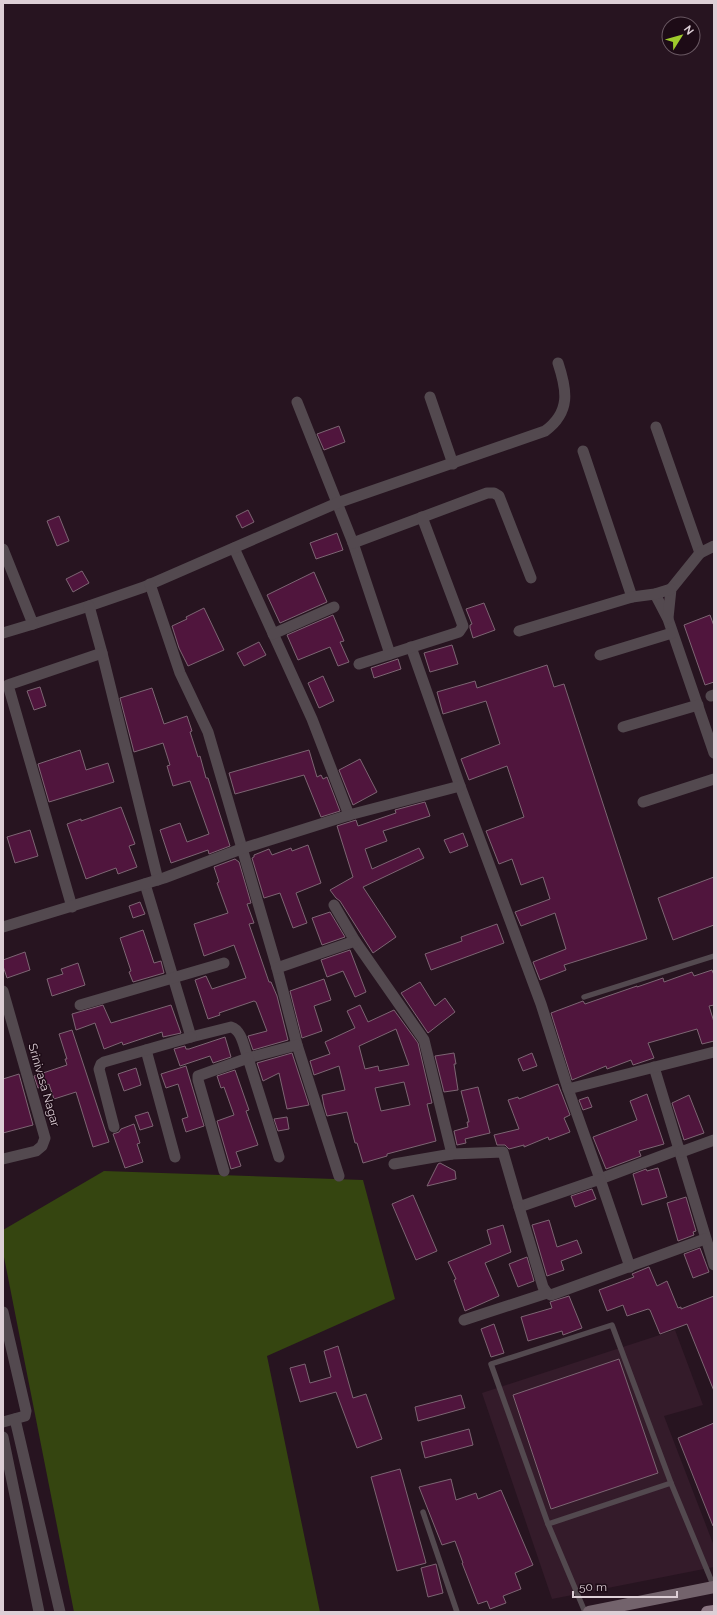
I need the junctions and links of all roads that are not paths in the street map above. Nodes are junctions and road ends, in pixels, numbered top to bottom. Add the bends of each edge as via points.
1 (558, 363) dead end
2 (430, 397) dead end
3 (297, 402) dead end
4 (656, 427) dead end
5 (583, 451) dead end
6 (453, 464) junction
7 (337, 503) junction
8 (422, 517) junction
9 (353, 543) junction
10 (714, 546) edge
11 (234, 548) junction
12 (3, 549) edge
13 (700, 553) junction
14 (531, 578) dead end
15 (150, 584) junction
16 (671, 589) junction
17 (655, 594) junction
18 (632, 597) junction
19 (88, 606) junction
20 (334, 607) dead end
21 (668, 619) junction
22 (33, 624) junction
23 (518, 631) dead end
24 (3, 633) edge
25 (672, 633) junction
26 (272, 634) junction
27 (411, 647) junction
28 (102, 653) junction
29 (390, 654) junction
30 (600, 655) dead end
31 (359, 664) dead end
32 (698, 705) junction
33 (623, 727) dead end
34 (714, 753) edge
35 (714, 779) edge
36 (460, 786) junction
37 (643, 802) dead end
38 (349, 816) junction
39 (241, 849) junction
40 (158, 880) junction
41 (145, 884) junction
42 (334, 905) dead end
43 (72, 907) junction
44 (3, 927) edge
45 (355, 941) junction
46 (714, 956) edge
47 (224, 963) dead end
48 (277, 968) junction
49 (173, 979) junction
50 (3, 991) edge
51 (584, 997) dead end
52 (80, 1005) dead end
53 (192, 1037) junction
54 (297, 1045) junction
55 (146, 1050) junction
56 (714, 1052) edge
57 (248, 1058) junction
58 (654, 1067) junction
59 (568, 1089) junction
60 (114, 1127) dead end
61 (714, 1140) edge
62 (680, 1150) junction
63 (452, 1154) junction
64 (279, 1156) dead end
65 (175, 1158) dead end
66 (3, 1159) edge
67 (394, 1164) dead end
68 (224, 1171) dead end
69 (339, 1176) dead end
70 (600, 1179) junction
71 (519, 1207) junction
72 (705, 1239) junction
73 (714, 1265) edge
74 (630, 1267) junction
75 (547, 1293) junction
76 (3, 1312) edge
77 (464, 1320) dead end
78 (15, 1419) junction
79 (3, 1422) edge
80 (3, 1437) edge
81 (671, 1482) junction
82 (422, 1512) dead end
83 (548, 1524) junction
84 (714, 1587) edge
85 (714, 1611) edge
86 (39, 1612) edge
87 (60, 1612) edge
88 (457, 1612) edge
89 (585, 1612) edge
90 (589, 1612) edge
91 (707, 1612) edge

1 - 6 street via 564,383 565,402 558,418 551,426 545,431
2 - 6 street
3 - 7 street
4 - 13 street
5 - 18 street
6 - 7 street
7 - 9 street
7 - 11 street
8 - 9 street
8 - 14 street via 487,492 494,493 499,496
8 - 27 street via 462,626 459,632
9 - 29 street
10 - 13 street
11 - 15 street
11 - 26 street
12 - 22 street
13 - 16 street
15 - 19 street
15 - 39 street via 180,673 208,732
16 - 17 street
16 - 21 street
17 - 18 street
17 - 21 street
18 - 23 street
19 - 22 street
19 - 28 street
20 - 26 street
21 - 25 street
22 - 24 street
25 - 30 street
25 - 32 street
26 - 38 street via 312,719
27 - 29 street
27 - 36 street
28 - 40 street
28 - 43 street via 8,685
29 - 31 street
32 - 33 street
32 - 34 street
35 - 37 street
36 - 38 street
36 - 59 street via 541,1004
38 - 39 street
39 - 40 street
39 - 48 street
40 - 41 street
41 - 43 street
41 - 49 street
42 - 45 street
43 - 44 street
45 - 48 street
45 - 63 street via 424,1040
46 - 51 lane
47 - 49 street
48 - 54 street
49 - 52 street
49 - 53 street
50 - 66 street, Srinivasa Nagar via 45,1138 42,1146 36,1151
53 - 55 street
53 - 57 street via 230,1027 235,1028
54 - 57 street
54 - 69 street
55 - 60 street via 101,1064 99,1069
55 - 65 street
56 - 58 street
57 - 64 street
57 - 68 street via 198,1076
58 - 59 street
58 - 62 street
59 - 70 street
61 - 62 street
62 - 70 street
62 - 72 street
63 - 67 street
63 - 71 street via 503,1152
70 - 71 street
70 - 74 street
71 - 75 street
72 - 73 street
72 - 74 street
74 - 75 street via 551,1295
75 - 77 street
76 - 78 street via 26,1411 25,1416
78 - 79 street
78 - 87 street
80 - 86 street
81 - 83 lane
81 - 83 lane via 612,1325 491,1364
81 - 84 lane
82 - 88 lane
83 - 89 lane
84 - 90 street
85 - 91 main road

